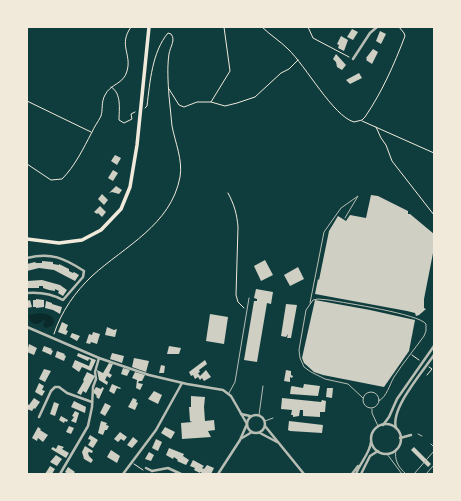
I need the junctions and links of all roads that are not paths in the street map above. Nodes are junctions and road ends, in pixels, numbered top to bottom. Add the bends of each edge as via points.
1 (150, 27) edge
2 (378, 27) edge
3 (353, 59) road end
4 (345, 218) dead end
5 (27, 239) edge
6 (27, 258) edge
7 (27, 293) edge
8 (250, 298) dead end
9 (310, 304) junction
10 (27, 327) edge
11 (434, 346) edge
12 (434, 355) edge
13 (99, 358) junction
14 (182, 383) junction
15 (263, 386) dead end
16 (228, 394) junction
17 (363, 398) junction
18 (379, 401) junction
19 (92, 402) junction
20 (372, 408) junction
21 (241, 414) junction
22 (259, 415) junction
23 (250, 416) junction
24 (39, 417) dead end
25 (273, 418) dead end
26 (265, 421) junction
27 (247, 424) junction
28 (383, 425) junction
29 (265, 426) junction
30 (378, 426) junction
31 (396, 429) junction
32 (252, 432) junction
33 (260, 432) junction
34 (411, 434) dead end
35 (418, 434) dead end
36 (422, 436) dead end
37 (400, 438) junction
38 (240, 440) junction
39 (371, 440) junction
40 (278, 443) junction
41 (431, 444) dead end
42 (434, 447) edge
43 (396, 449) junction
44 (378, 451) junction
45 (434, 451) edge
46 (387, 454) junction
47 (360, 464) junction
48 (434, 465) edge
49 (146, 468) road end
50 (434, 472) edge
51 (151, 473) edge
52 (60, 474) edge
53 (123, 474) edge
54 (181, 474) edge
55 (218, 474) edge
56 (304, 474) edge
57 (352, 474) edge
58 (356, 474) edge
59 (362, 474) edge
60 (402, 474) edge
61 (406, 474) edge
62 (414, 474) edge
63 (426, 474) edge
64 (432, 474) edge

1 - 5 main road via 130,187 121,209 101,230 82,240 59,243
2 - 3 street via 370,33
4 - 9 lane via 358,196 342,208 324,232
6 - 7 street via 39,255 59,257 84,271 83,277 64,300 41,293
8 - 16 lane via 235,382
9 - 17 lane via 304,318 299,350 304,367 318,376 348,384
9 - 18 lane via 313,300 329,300 396,312 424,321 424,336
10 - 13 street
11 - 28 street via 397,399
12 - 31 street via 399,406 395,419
13 - 14 street
13 - 19 street via 96,379 92,387
14 - 16 street via 220,389
14 - 53 street via 156,430
15 - 22 lane
16 - 21 street
17 - 18 lane via 366,393 371,392 378,396
17 - 20 lane via 364,406
18 - 20 lane
19 - 24 street via 55,387
19 - 52 street via 88,426
20 - 30 lane
21 - 23 street
21 - 27 street
22 - 23 street
22 - 26 street
23 - 27 street
25 - 26 lane
26 - 29 street
27 - 32 street
27 - 38 street
28 - 30 street
28 - 31 street via 390,425
29 - 33 street
29 - 40 street
30 - 39 street
31 - 37 street
32 - 33 street
32 - 38 street
33 - 40 street
34 - 37 street
35 - 36 lane
37 - 43 street
38 - 55 street
39 - 44 street
39 - 47 street via 369,451
40 - 56 street
41 - 42 lane
43 - 46 street
43 - 61 lane via 397,464
44 - 46 street
44 - 59 street via 370,456
45 - 62 lane
46 - 60 lane
47 - 57 street
47 - 58 street
48 - 63 lane
49 - 51 street
50 - 64 lane
51 - 54 street via 168,468

